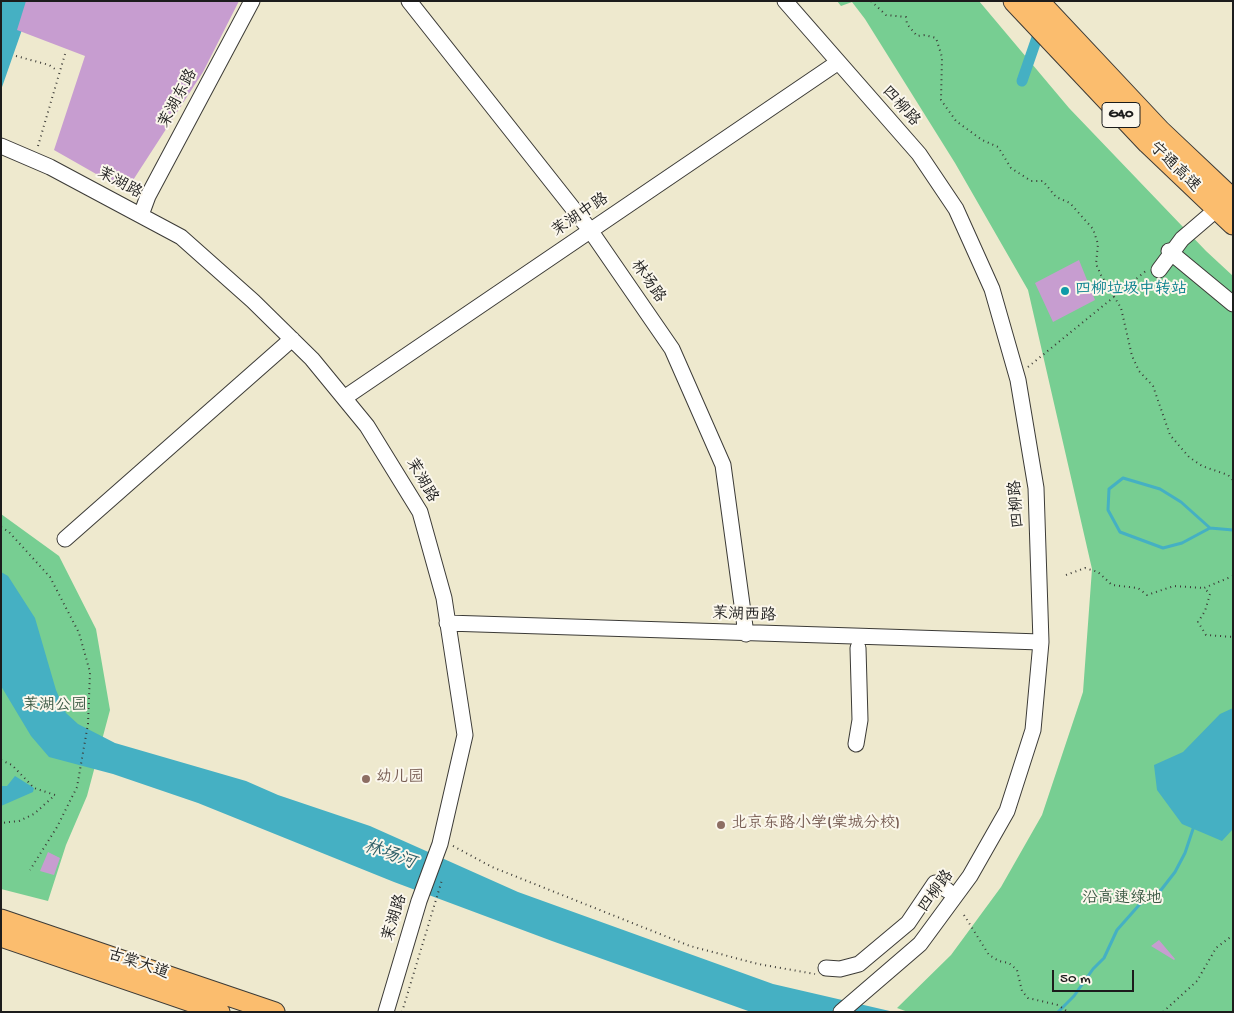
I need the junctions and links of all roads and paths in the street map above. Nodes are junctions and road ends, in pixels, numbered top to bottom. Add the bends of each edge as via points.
1 (252, 1) edge
2 (409, 1) edge
3 (785, 1) edge
4 (871, 1) edge
5 (1014, 1) edge
6 (1038, 1) edge
7 (65, 54) dead end
8 (16, 56) dead end
9 (837, 63) junction
10 (55, 69) dead end
11 (1, 146) edge
12 (37, 149) dead end
13 (1228, 200) edge
14 (140, 215) junction
15 (1233, 224) edge
16 (590, 230) junction
17 (1169, 251) dead end
18 (1154, 269) joint
19 (1233, 304) edge
20 (292, 339) junction
21 (1016, 374) junction
22 (344, 398) junction
23 (1233, 480) edge
24 (1, 527) edge
25 (65, 539) dead end
26 (1066, 575) dead end
27 (1233, 576) edge
28 (1204, 588) junction
29 (447, 623) junction
30 (746, 634) junction
31 (1233, 637) edge
32 (1041, 642) junction
33 (858, 648) dead end
34 (856, 744) dead end
35 (1, 760) edge
36 (1, 824) edge
37 (446, 845) junction
38 (30, 870) dead end
39 (947, 890) dead end
40 (435, 900) dead end
41 (964, 915) dead end
42 (1, 918) edge
43 (1233, 935) edge
44 (1, 937) edge
45 (821, 971) joint
46 (220, 1012) edge
47 (275, 1012) edge
48 (386, 1012) edge
49 (402, 1012) edge
50 (841, 1012) edge
51 (1068, 1012) edge
52 (1163, 1012) edge

1 - 14 street, 茉湖东路
2 - 16 street, 林场路
3 - 9 street, 四柳路
4 - 23 path via 886,15 906,17 907,24 917,36 936,38 942,57 942,100 956,121 998,148 1011,168 1031,180 1043,181 1056,197 1070,203 1093,228 1097,238 1096,264 1121,308 1132,356 1139,371 1153,386 1170,435 1189,458
5 - 13 highway, 宁通高速 / G40 via 1148,143
6 - 13 highway, 宁通高速 / G40
7 - 12 path
8 - 10 path
9 - 16 street, 茉湖中路
9 - 21 street, 四柳路 via 919,154 956,209 992,289
11 - 14 street, 茉湖路 via 50,166
13 - 15 highway, 宁通高速 / G40
13 - 18 street via 1182,239
14 - 20 street, 茉湖路 via 181,237
16 - 22 street, 茉湖中路
16 - 30 street, 林场路 via 672,349 723,465
17 - 19 street
18 - 21 path
20 - 22 street, 茉湖路
20 - 25 street
21 - 32 street, 四柳路 via 1036,488
22 - 29 street, 茉湖路 via 367,426 420,512 444,598
24 - 38 path via 50,577 79,632 90,672 88,724 77,787
26 - 28 path via 1085,568 1098,572 1112,585 1138,588 1147,595 1174,586
27 - 28 path
28 - 31 path via 1210,594 1198,622 1206,635
29 - 30 street, 茉湖西路
29 - 37 street, 茉湖路 via 465,735
30 - 32 street, 茉湖西路
32 - 50 street, 四柳路 via 1033,730 1007,812 970,876 920,944
33 - 34 street via 860,720
35 - 36 path via 12,765 34,788 55,795 34,814
37 - 45 path via 492,867 690,946 758,964
37 - 48 street, 茉湖路 via 419,901
39 - 45 street via 935,882 908,923 859,964
40 - 49 path
41 - 51 path via 989,955 1017,970 1022,991 1028,998 1058,1005
42 - 47 main road, 古棠大道
43 - 52 path via 1216,948 1197,981
44 - 46 main road, 古棠大道

